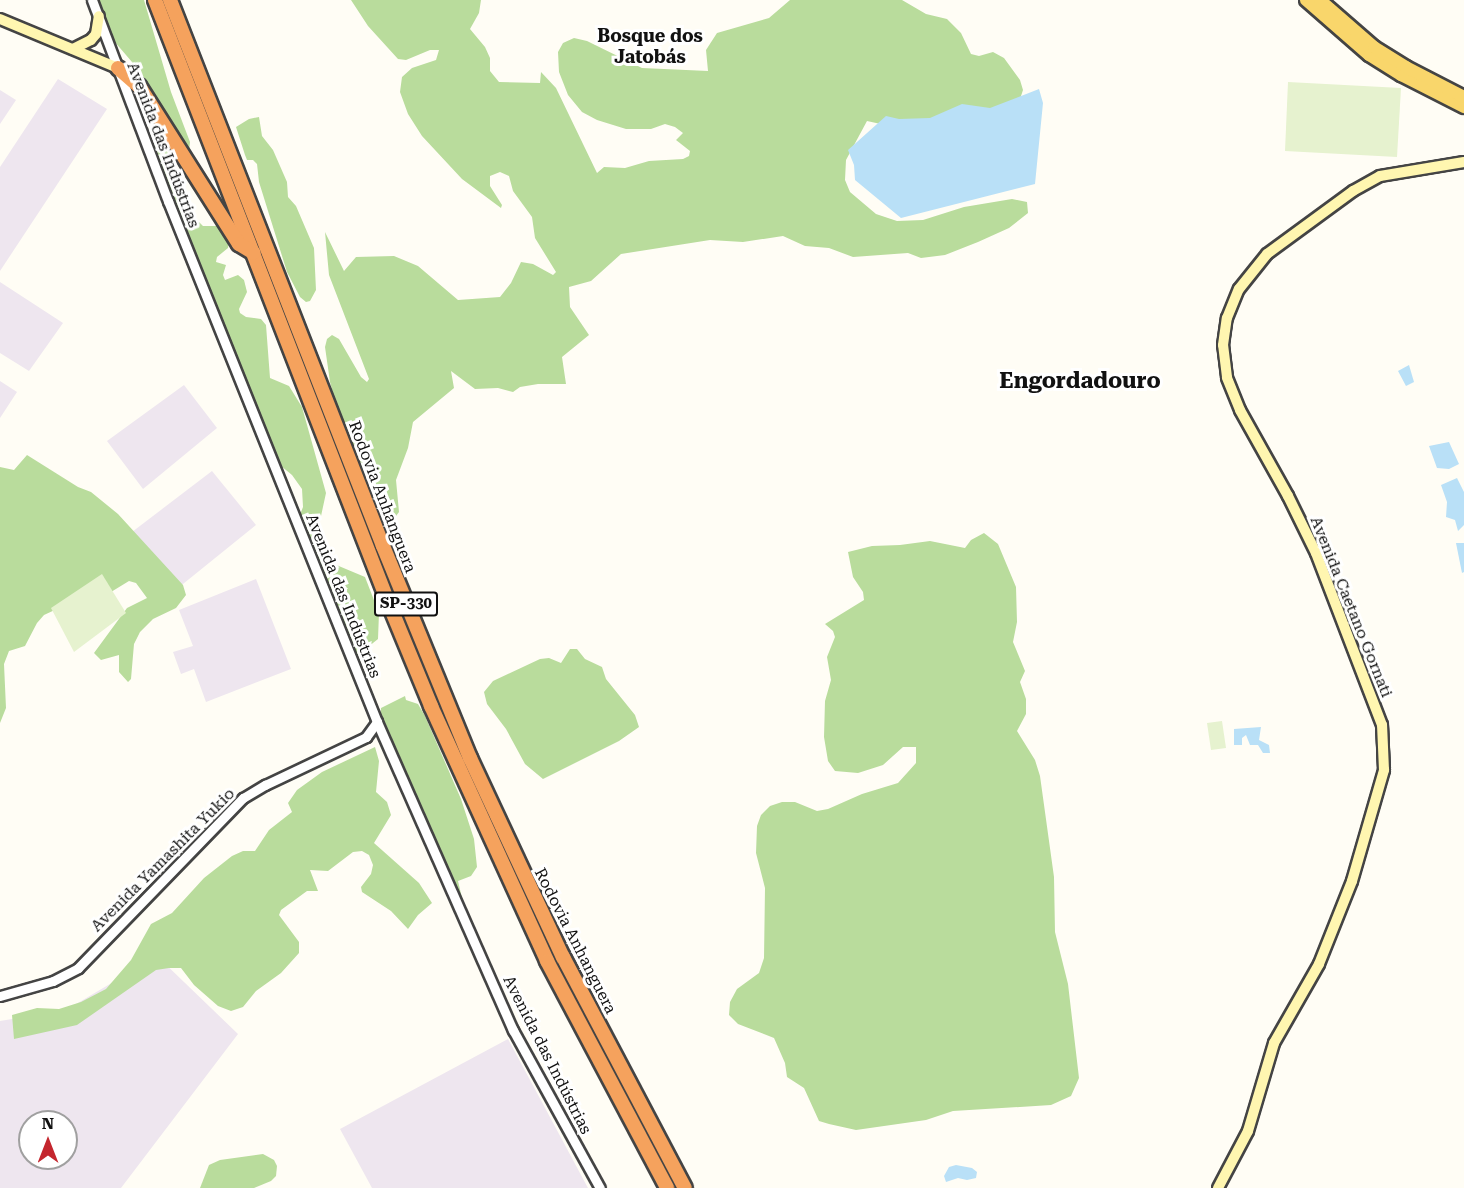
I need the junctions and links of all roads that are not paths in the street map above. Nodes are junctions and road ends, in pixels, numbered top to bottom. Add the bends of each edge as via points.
1 (92, 0) edge
2 (155, 0) edge
3 (170, 0) edge
4 (1306, 0) edge
5 (1320, 0) edge
6 (99, 16) junction
7 (0, 20) edge
8 (74, 49) junction
9 (118, 68) junction
10 (1464, 97) edge
11 (1464, 107) edge
12 (1464, 162) edge
13 (254, 254) junction
14 (377, 722) junction
15 (0, 996) edge
16 (600, 1188) edge
17 (667, 1188) edge
18 (685, 1188) edge
19 (1218, 1188) edge

1 - 6 street, Avenida das Indústrias
2 - 13 highway, Rodovia Anhanguera / SP-330
3 - 18 highway, Rodovia Anhanguera / SP-330 via 470,758 559,948
4 - 11 main road via 1369,55
5 - 10 main road via 1374,47
6 - 8 main road via 96,34
6 - 9 street, Avenida das Indústrias
7 - 8 main road
8 - 9 main road
9 - 13 highway via 139,86 239,243
9 - 14 street, Avenida das Indústrias
12 - 19 main road, Avenida Caetano Gornati via 1380,176 1353,191 1267,254 1239,289 1227,318 1223,345 1227,377 1240,410 1316,553 1382,725 1384,770 1352,881 1319,964 1274,1043 1248,1131
13 - 17 highway, Rodovia Anhanguera / SP-330 via 387,599 457,767 547,961
14 - 15 street, Avenida Yamashita Yukio via 366,737 243,798 78,968 53,981
14 - 16 street, Avenida das Indústrias via 513,1030

